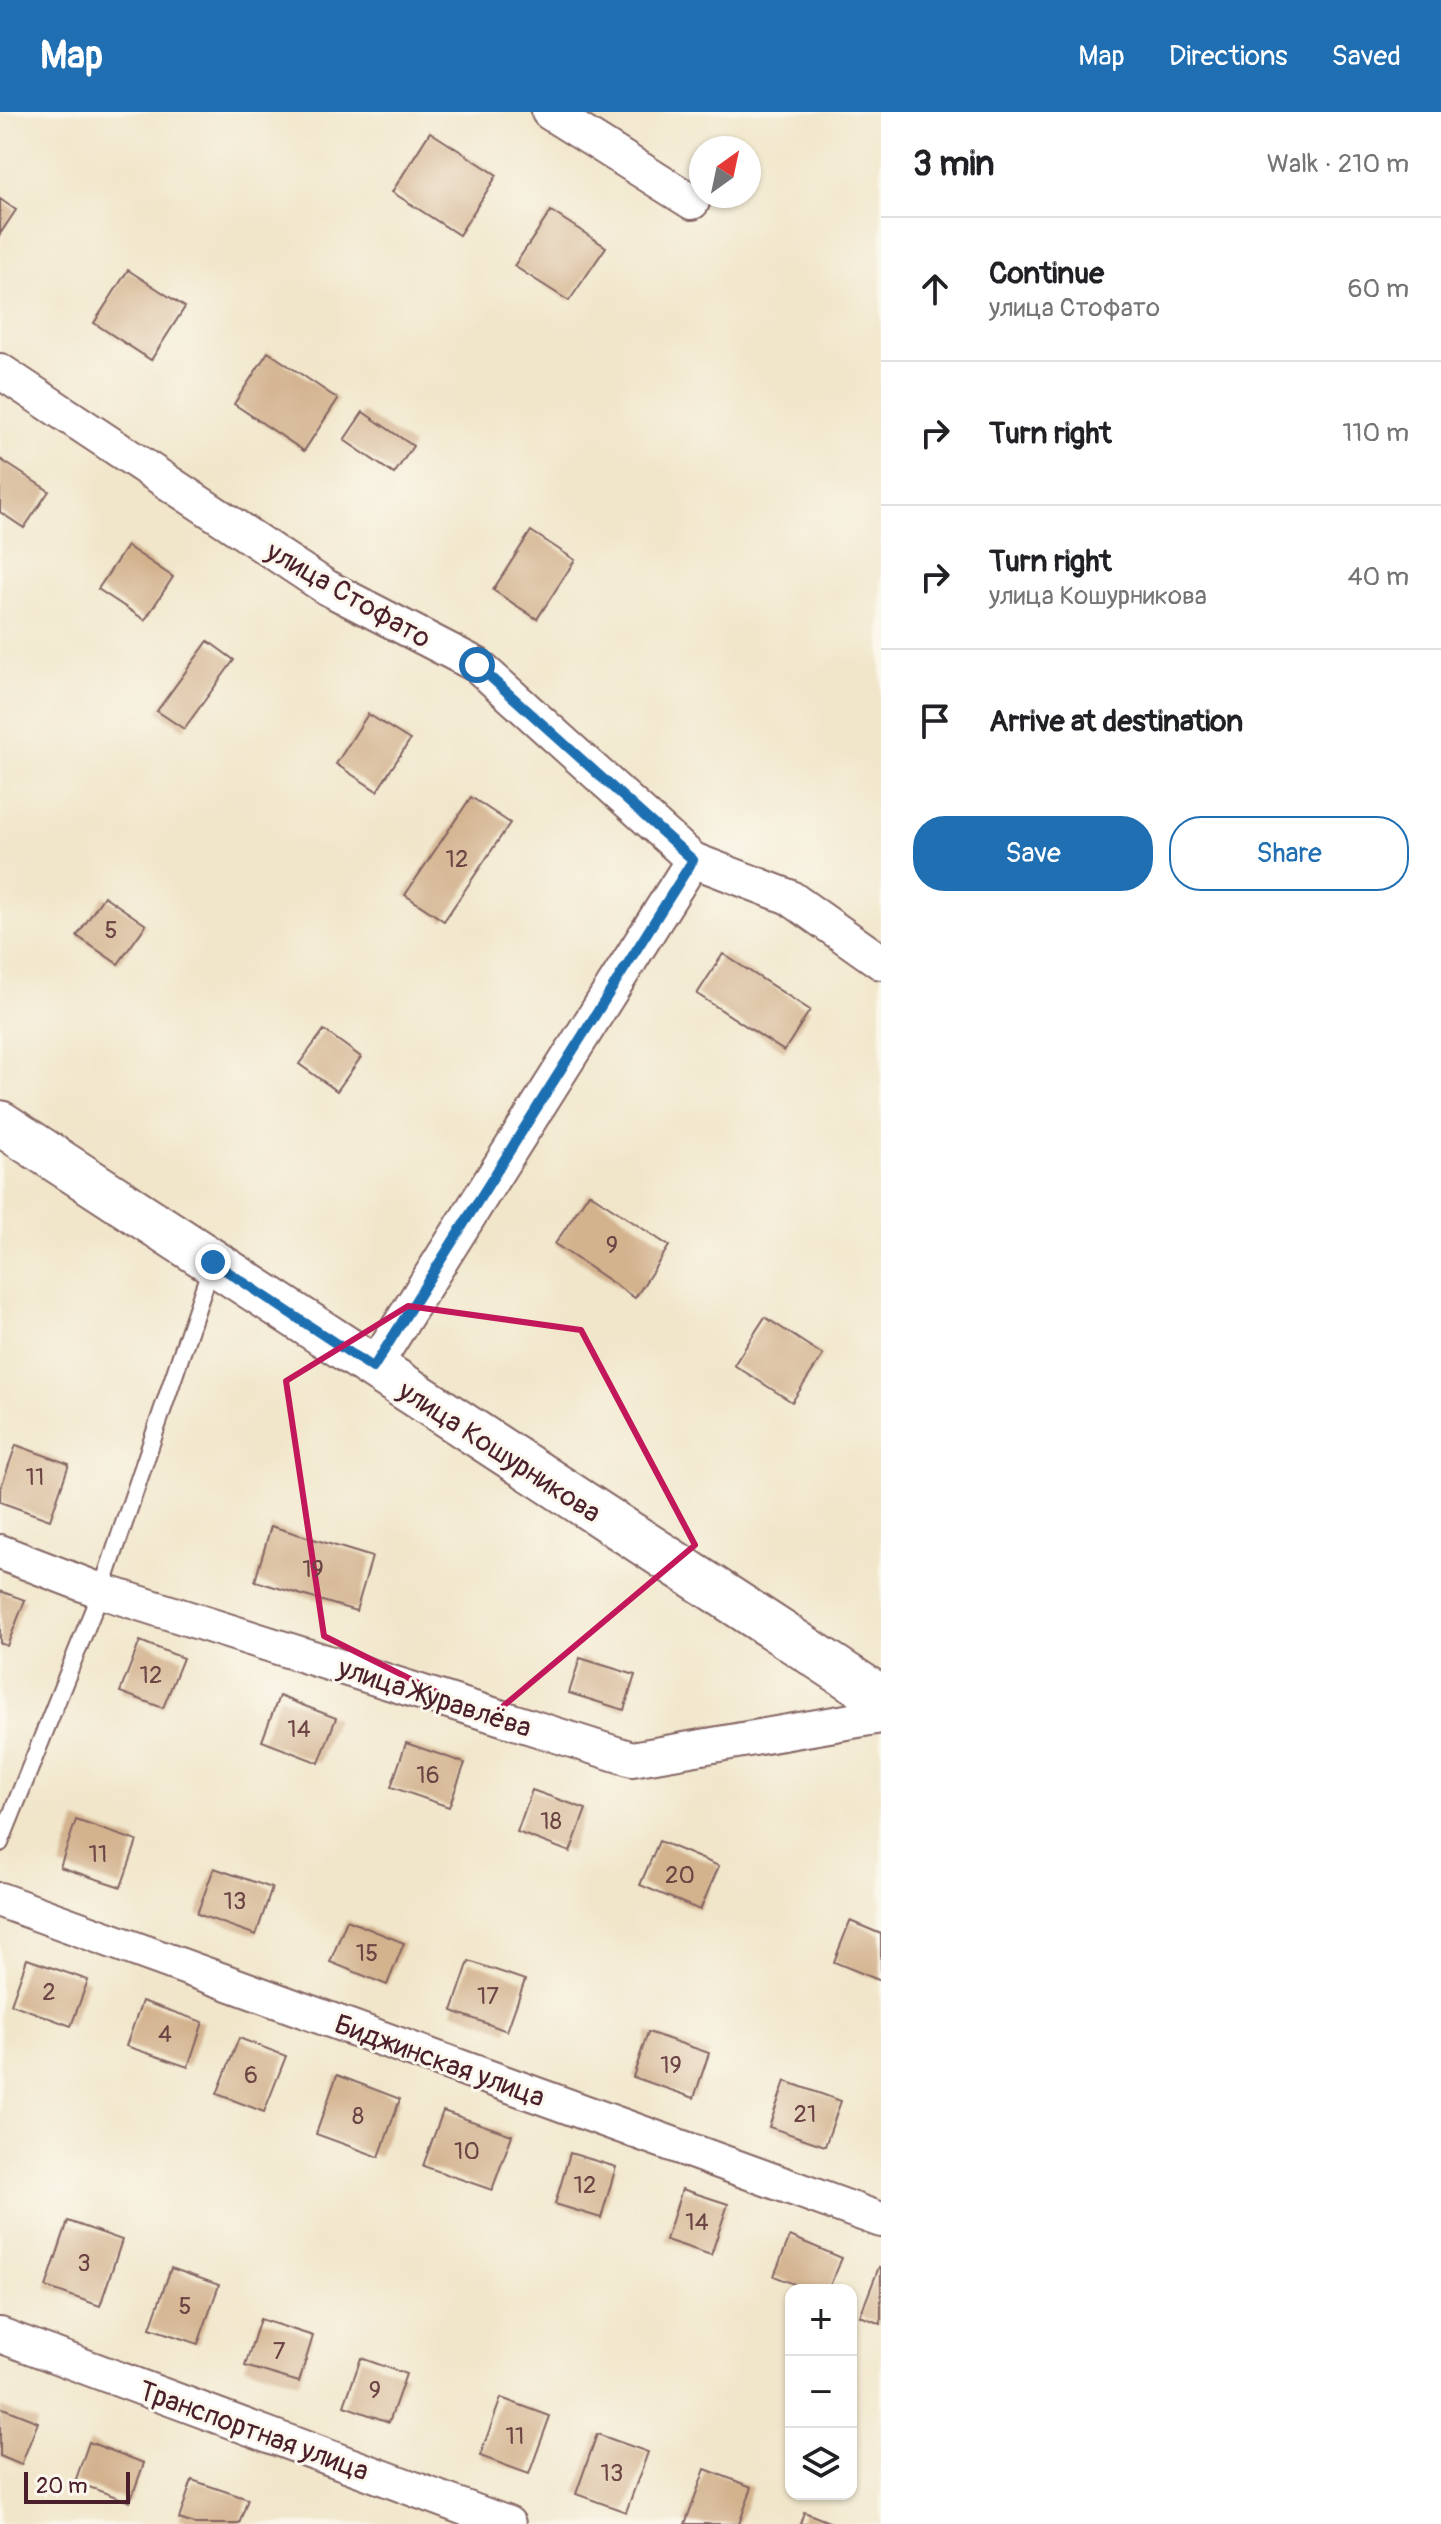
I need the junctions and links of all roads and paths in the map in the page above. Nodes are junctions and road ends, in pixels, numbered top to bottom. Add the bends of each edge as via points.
1 (549, 112) edge
2 (689, 200) edge
3 (0, 371) edge
4 (693, 860) junction
5 (881, 962) edge
6 (0, 1123) edge
7 (213, 1262) junction
8 (373, 1368) junction
9 (0, 1552) edge
10 (101, 1591) junction
11 (881, 1698) edge
12 (881, 1716) edge
13 (0, 1843) edge
14 (0, 1900) edge
15 (881, 2220) edge
16 (0, 2335) edge
17 (508, 2524) edge

1 - 2 street
3 - 4 street, улица Стофато via 326,587 477,665
4 - 5 street, улица Стофато via 789,897
4 - 8 street
6 - 7 main road, улица Кошурникова
7 - 8 main road, улица Кошурникова
7 - 10 lane
8 - 11 main road, улица Кошурникова
9 - 10 street, улица Журавлёва
10 - 12 street, улица Журавлёва via 632,1759
10 - 13 lane
14 - 15 street, Биджинская улица
16 - 17 street, Транспортная улица

